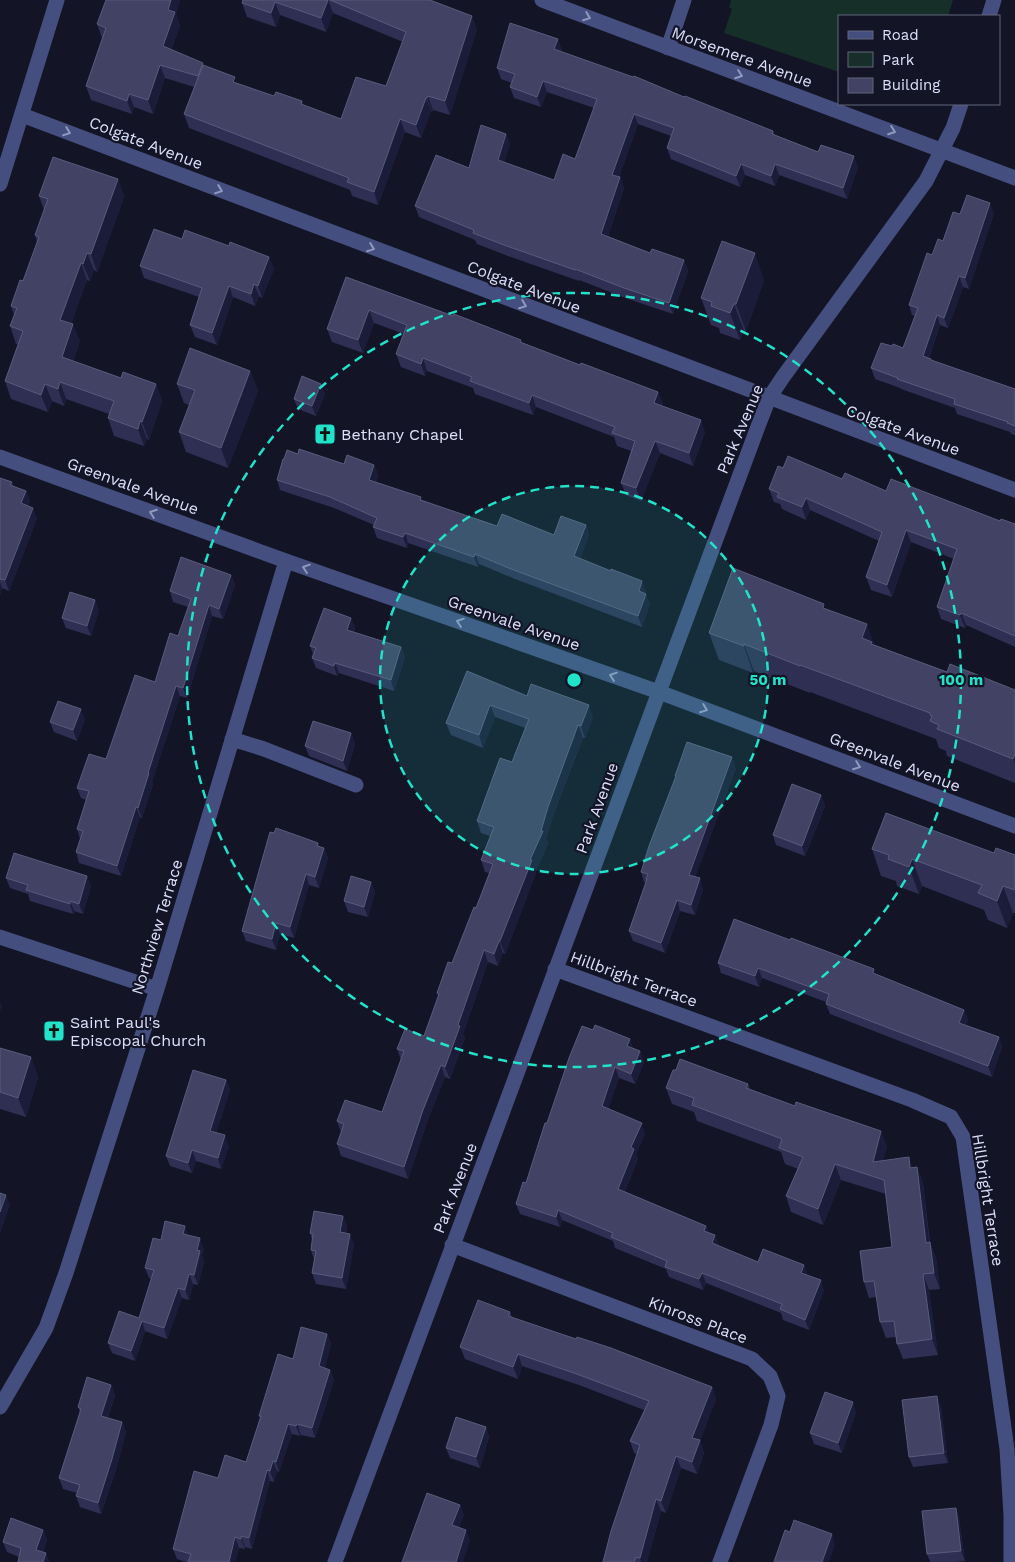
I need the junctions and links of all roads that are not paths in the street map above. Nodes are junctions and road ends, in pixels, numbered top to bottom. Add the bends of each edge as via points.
1 (57, 0) edge
2 (542, 0) edge
3 (684, 0) edge
4 (994, 0) edge
5 (989, 15) edge
6 (668, 48) junction
7 (961, 105) edge
8 (22, 115) junction
9 (942, 150) junction
10 (1015, 178) edge
11 (0, 184) edge
12 (769, 398) junction
13 (0, 456) edge
14 (1015, 490) edge
15 (286, 561) junction
16 (659, 692) junction
17 (232, 739) junction
18 (356, 785) dead end
19 (1015, 826) edge
20 (0, 937) edge
21 (556, 969) junction
22 (156, 989) junction
23 (452, 1245) junction
24 (0, 1407) edge
25 (335, 1562) edge
26 (720, 1562) edge
27 (1011, 1562) edge

1 - 8 street
2 -> 6 street, Morsemere Avenue
3 - 6 street
4 - 5 street
6 -> 9 street, Morsemere Avenue
7 - 9 street, Park Avenue
8 - 11 street
8 -> 12 street, Colgate Avenue
9 - 10 street, Morsemere Avenue
9 - 12 street, Park Avenue via 926,181
12 - 14 street, Colgate Avenue
12 - 16 street, Park Avenue
15 -> 13 street, Greenvale Avenue
16 -> 15 street, Greenvale Avenue
15 - 17 street, Northview Terrace
16 -> 19 street, Greenvale Avenue
16 - 21 street, Park Avenue
17 - 18 street
17 - 22 street, Northview Terrace
20 - 22 street
21 - 23 street, Park Avenue
21 - 27 street, Hillbright Terrace via 952,1117 962,1138 1007,1449
22 - 24 street, Northview Terrace via 46,1328
23 - 25 street, Park Avenue
23 - 26 street, Kinross Place via 752,1359 770,1376 778,1396 771,1426

